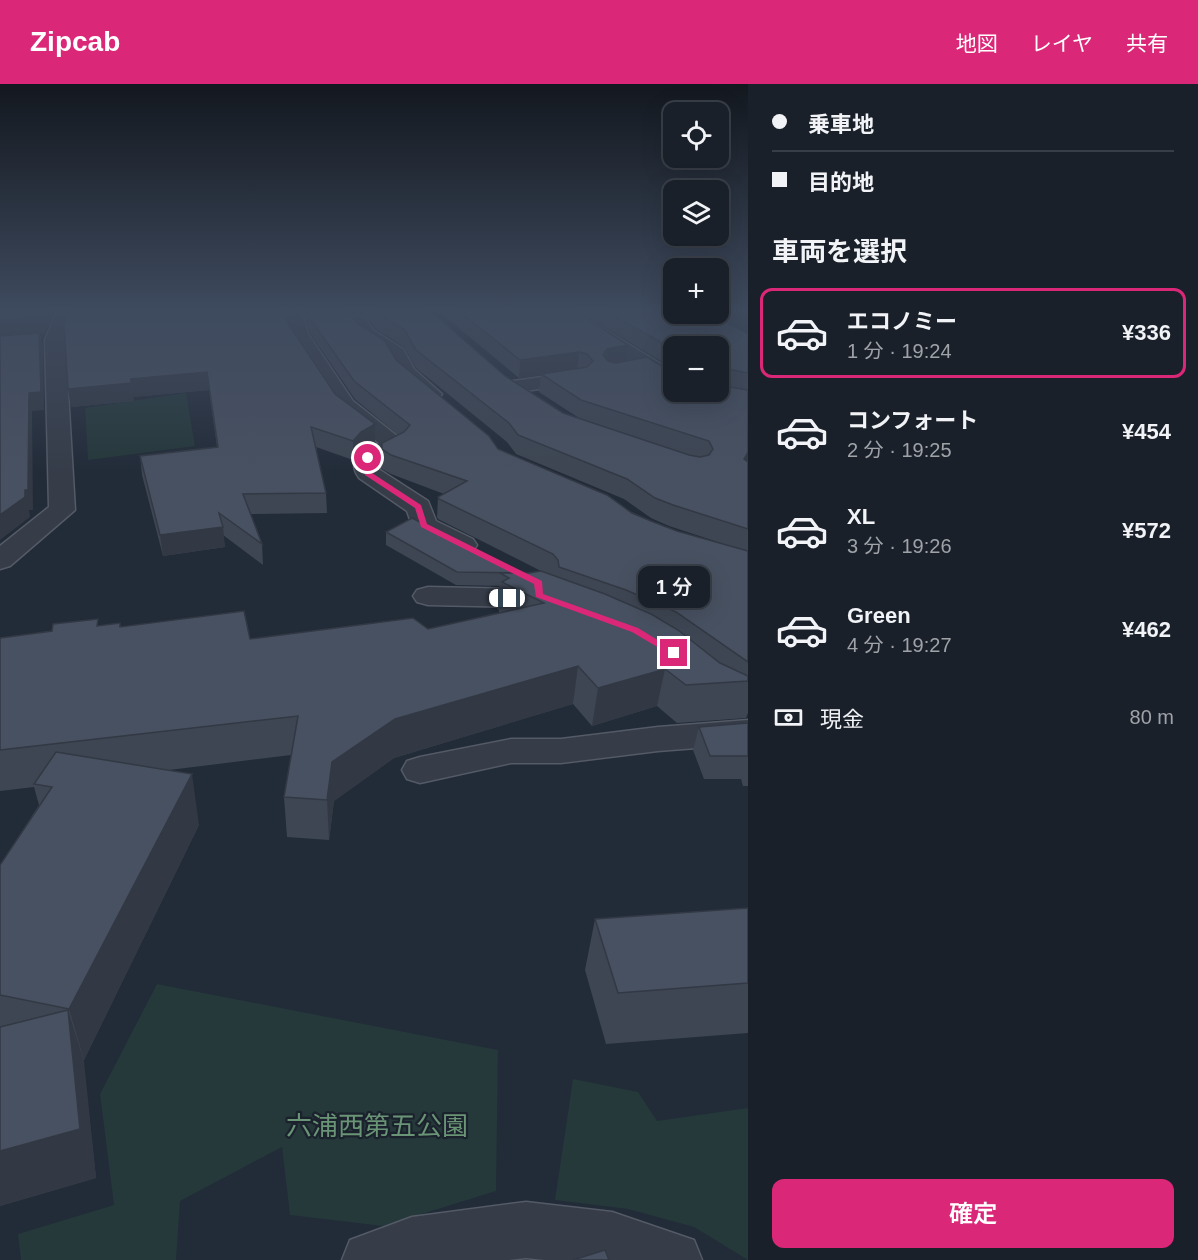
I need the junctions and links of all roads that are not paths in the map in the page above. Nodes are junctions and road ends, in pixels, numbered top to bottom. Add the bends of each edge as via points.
1 (46, 364) edge
2 (318, 364) edge
3 (401, 364) edge
4 (645, 364) edge
5 (648, 366) junction
6 (625, 370) edge
7 (663, 375) edge
8 (577, 378) edge
9 (445, 406) edge
10 (539, 406) edge
11 (486, 557) edge
12 (0, 560) edge
13 (518, 573) edge
14 (428, 596) dead end
15 (748, 732) edge
16 (420, 770) dead end
17 (370, 1260) edge
18 (674, 1260) edge

1 - 12 street via 62,510
2 - 11 street via 345,406 396,444 368,458 368,473 419,507 424,525
3 - 9 street via 405,372
4 - 5 street
5 - 6 street
5 - 7 street
8 - 10 street via 505,380
13 - 14 street via 539,583 549,599
15 - 16 street via 561,752 511,752
17 - 18 street via 412,1245 526,1230 612,1240

